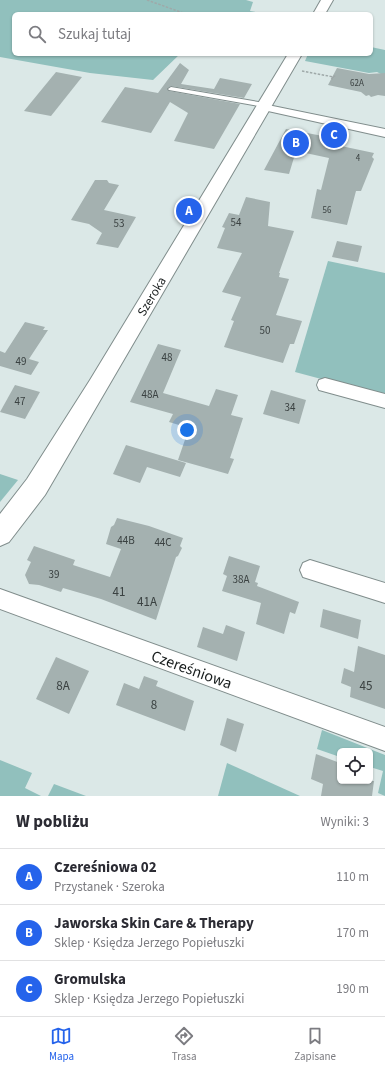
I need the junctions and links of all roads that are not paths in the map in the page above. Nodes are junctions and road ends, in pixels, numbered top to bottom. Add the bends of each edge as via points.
1 (327, 0) edge
2 (320, 12) edge
3 (294, 56) edge
4 (171, 89) dead end
5 (264, 106) junction
6 (385, 134) edge
7 (325, 386) dead end
8 (385, 400) edge
9 (0, 534) edge
10 (310, 570) dead end
11 (385, 593) edge
12 (0, 599) edge
13 (385, 739) edge

1 - 2 street
3 - 5 street, Szeroka
4 - 5 lane
5 - 6 street
5 - 9 street, Szeroka via 94,393 36,487
7 - 8 street
10 - 11 street
12 - 13 street, Czereśniowa

